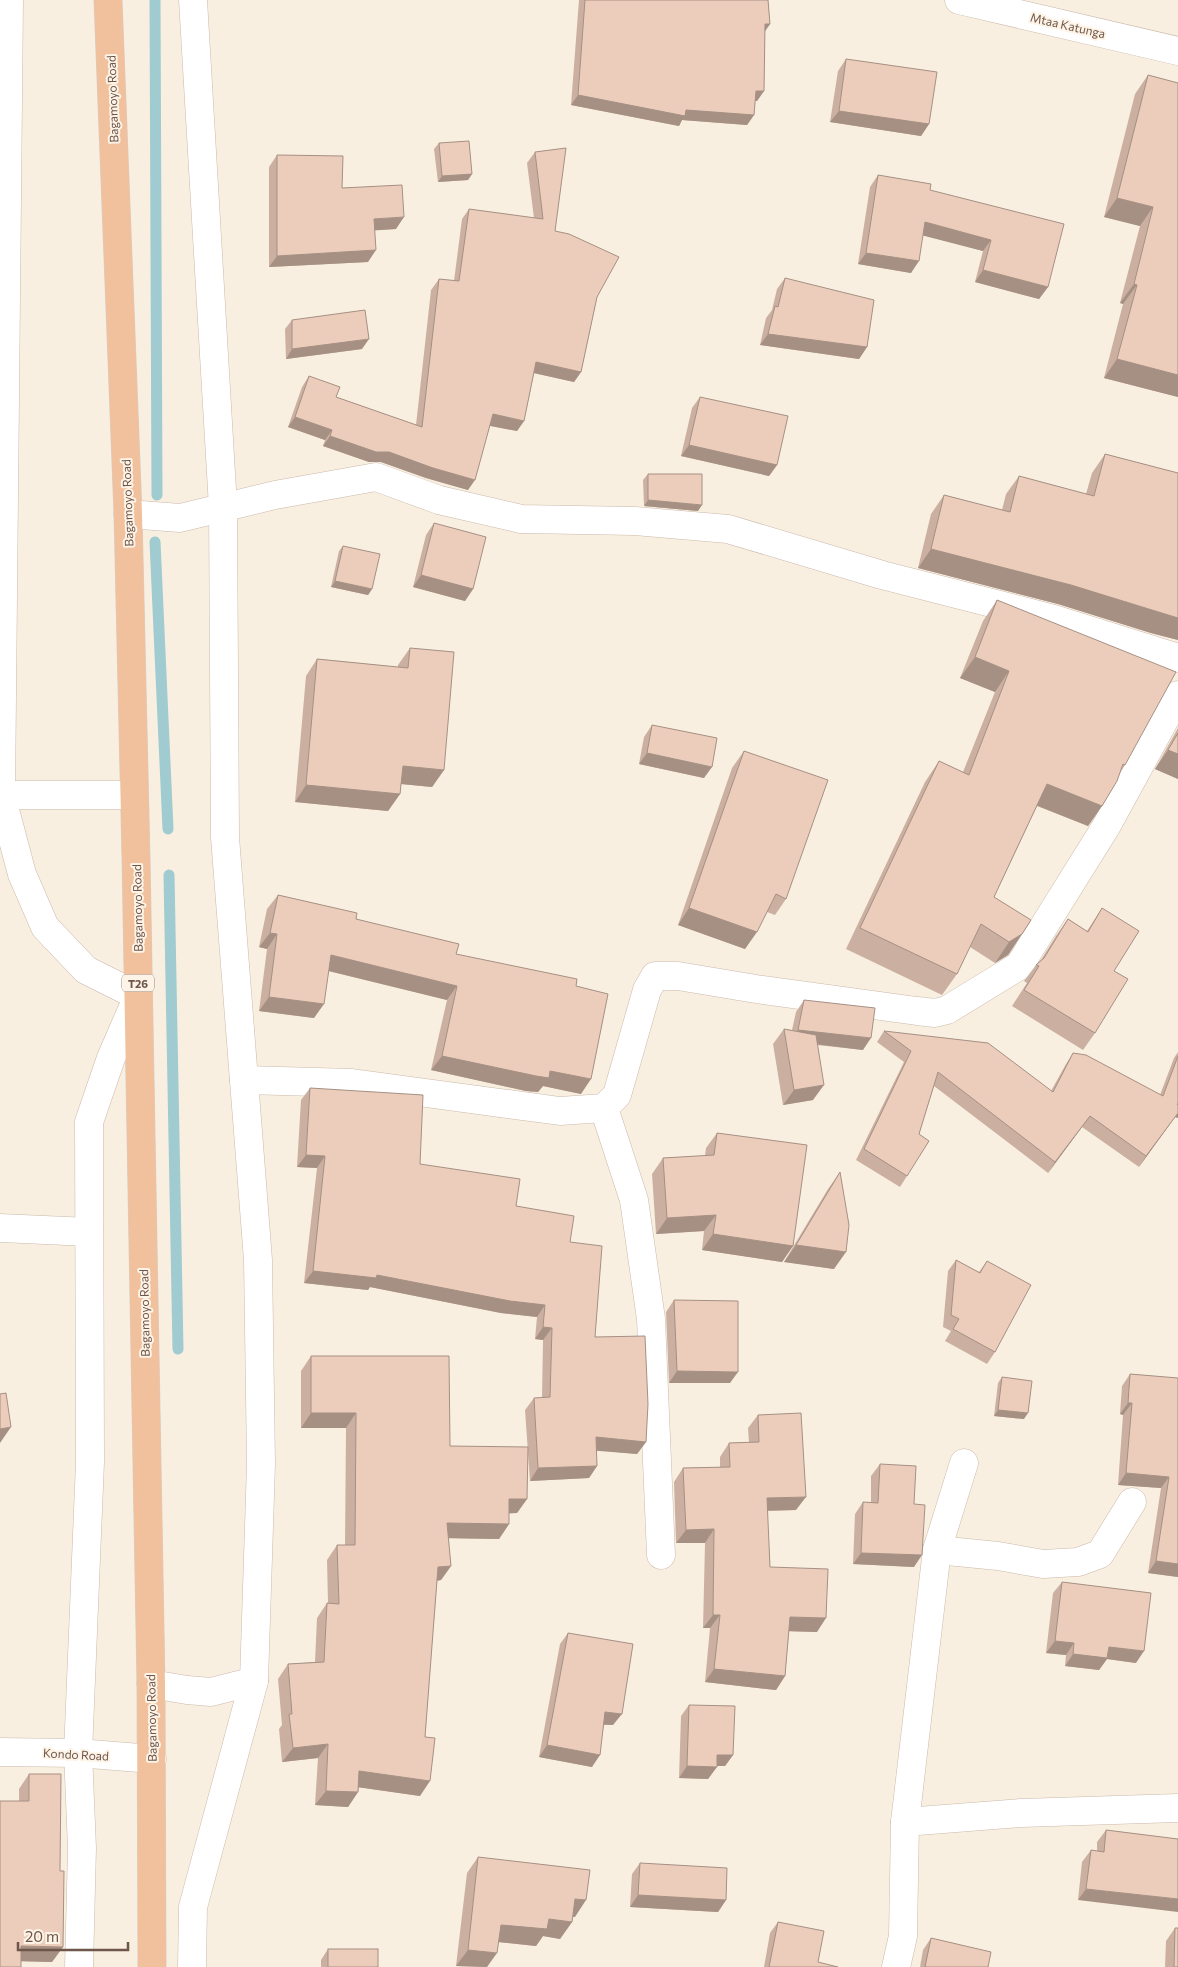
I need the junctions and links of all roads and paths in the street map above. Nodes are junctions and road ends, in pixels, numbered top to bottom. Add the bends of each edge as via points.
1 (9, 0) edge
2 (108, 0) edge
3 (193, 0) edge
4 (959, 0) edge
5 (1178, 51) edge
6 (3, 308) edge
7 (223, 507) junction
8 (128, 514) junction
9 (1178, 658) edge
10 (1178, 695) edge
11 (0, 795) edge
12 (134, 795) junction
13 (138, 996) junction
14 (244, 1080) junction
15 (604, 1108) junction
16 (0, 1228) edge
17 (89, 1232) junction
18 (964, 1463) dead end
19 (1132, 1502) dead end
20 (937, 1550) junction
21 (661, 1555) dead end
22 (254, 1681) junction
23 (151, 1684) junction
24 (0, 1752) edge
25 (78, 1753) junction
26 (152, 1759) junction
27 (1178, 1808) edge
28 (905, 1822) junction
29 (79, 1967) edge
30 (152, 1967) edge
31 (192, 1967) edge
32 (896, 1967) edge

1 - 6 street
2 - 8 highway, Bagamoyo Road / T26
3 - 7 street
4 - 5 street, Mtaa Katunga
6 - 11 street
7 - 8 street via 180,518
7 - 9 street via 376,477 439,500 521,518 635,521 728,529 882,575 1054,618
7 - 14 street via 226,837
8 - 12 highway, Bagamoyo Road / T26
10 - 15 street via 1107,825 1019,966 948,1010 935,1013 678,976 654,976 647,990 617,1095
11 - 12 street
11 - 13 street via 22,874 45,927 86,970
12 - 13 highway, Bagamoyo Road / T26
13 - 17 street via 111,1058 89,1122
13 - 23 highway, Bagamoyo Road / T26
14 - 15 street via 352,1083 560,1111
14 - 22 street via 258,1260 261,1464
15 - 21 street via 634,1200 651,1319
16 - 17 street
17 - 25 street via 90,1462
18 - 20 street
19 - 20 street via 1100,1554 1078,1562 1043,1564
20 - 28 street
22 - 23 street via 210,1692
22 - 31 street via 192,1907
23 - 26 highway, Bagamoyo Road / T26
24 - 25 street, Kondo Road
25 - 26 street, Kondo Road
25 - 29 street via 82,1848
26 - 30 highway, Bagamoyo Road / T26
27 - 28 street via 1021,1813
28 - 32 street via 903,1936

